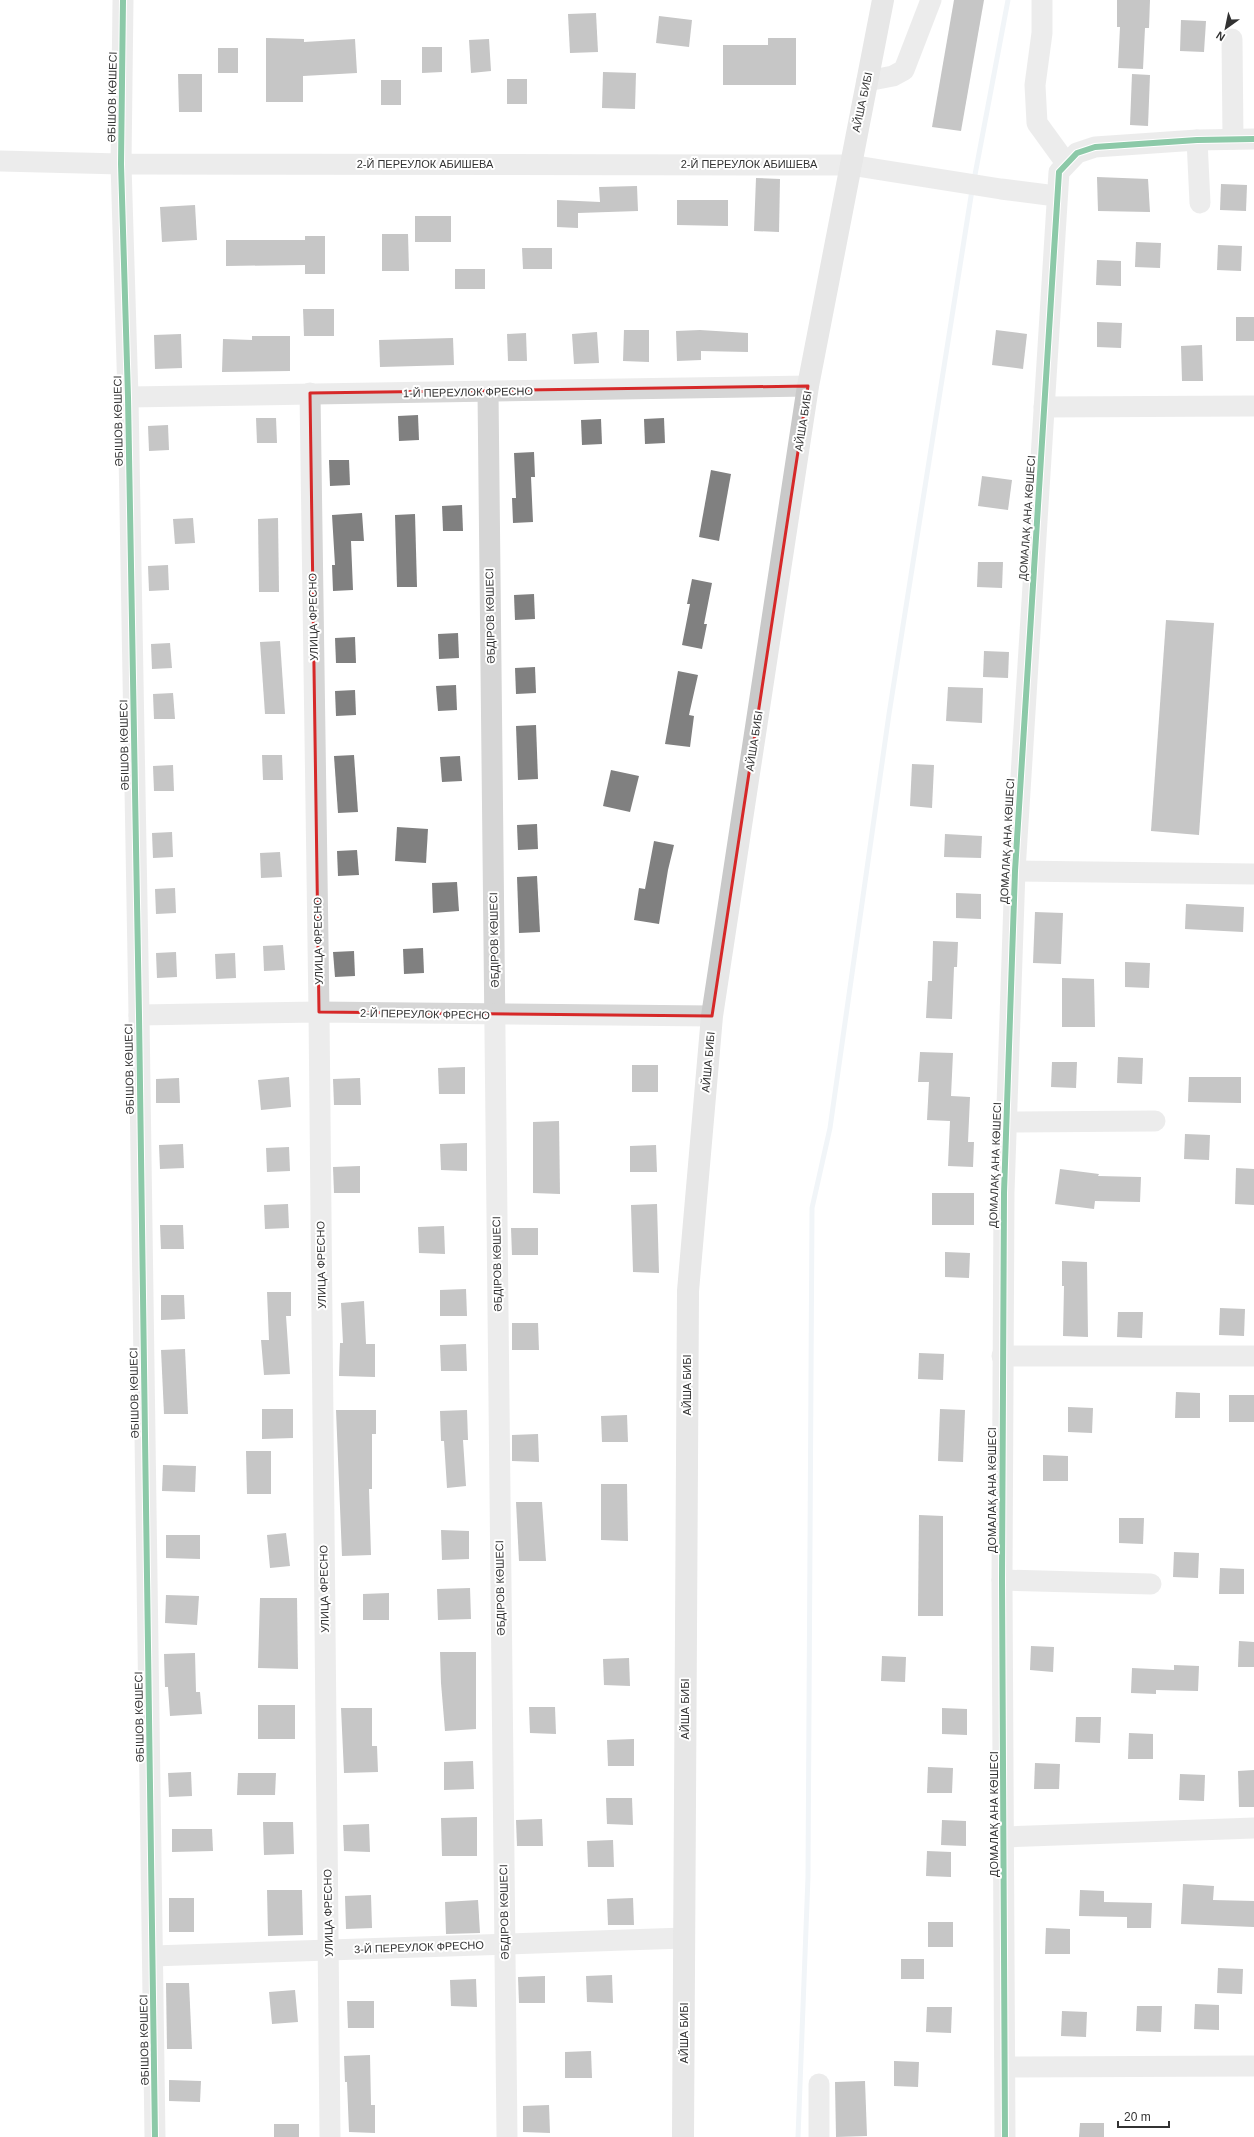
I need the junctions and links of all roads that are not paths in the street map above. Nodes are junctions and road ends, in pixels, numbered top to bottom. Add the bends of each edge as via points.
1 (123, 0) edge
2 (883, 0) edge
3 (931, 0) edge
4 (1042, 0) edge
5 (1232, 39) dead end
6 (867, 81) junction
7 (1233, 139) junction
8 (1254, 139) edge
9 (1197, 140) junction
10 (0, 161) edge
11 (1066, 163) junction
12 (120, 164) junction
13 (850, 165) junction
14 (1056, 196) junction
15 (1200, 203) dead end
16 (808, 386) junction
17 (488, 392) junction
18 (310, 393) junction
19 (128, 397) junction
20 (1254, 406) edge
21 (1044, 407) junction
22 (1015, 871) junction
23 (1254, 874) edge
24 (319, 1012) junction
25 (139, 1015) junction
26 (494, 1015) junction
27 (712, 1016) junction
28 (1155, 1121) dead end
29 (1006, 1122) junction
30 (1002, 1356) junction
31 (1254, 1356) edge
32 (1002, 1580) junction
33 (1151, 1584) dead end
34 (1254, 1828) edge
35 (1004, 1837) junction
36 (684, 1938) junction
37 (504, 1944) junction
38 (328, 1949) junction
39 (153, 1956) junction
40 (1006, 2066) junction
41 (1254, 2066) edge
42 (819, 2084) dead end
43 (155, 2137) edge
44 (330, 2137) edge
45 (507, 2137) edge
46 (683, 2137) edge
47 (819, 2137) edge
48 (1005, 2137) edge

1 - 12 street, ӘБІШОВ КӨШЕСІ
2 - 6 main road, АЙША БИБІ
3 - 6 street via 904,70 893,76
4 - 11 street via 1042,34 1035,85 1037,123
5 - 7 street
6 - 13 main road, АЙША БИБІ
7 - 8 street
7 - 9 street
9 - 11 street via 1095,147 1077,153
9 - 15 street
10 - 12 street, 2-Й ПЕРЕУЛОК АБИШЕВА
11 - 14 street, ДОМАЛАҚ АНА КӨШЕСІ via 1059,172
12 - 13 street, 2-Й ПЕРЕУЛОК АБИШЕВА
12 - 19 street, ӘБІШОВ КӨШЕСІ
13 - 14 street, 2-Й ПЕРЕУЛОК АБИШЕВА
13 - 16 main road, АЙША БИБІ
14 - 21 street, ДОМАЛАҚ АНА КӨШЕСІ
16 - 17 street, 1-Й ПЕРЕУЛОК ФРЕСНО
16 - 27 main road, АЙША БИБІ
17 - 18 street, 1-Й ПЕРЕУЛОК ФРЕСНО
17 - 26 street, ӘБДІРОВ КӨШЕСІ
18 - 19 street, 1-Й ПЕРЕУЛОК ФРЕСНО
18 - 24 street, УЛИЦА ФРЕСНО
19 - 25 street, ӘБІШОВ КӨШЕСІ
20 - 21 street
21 - 22 street, ДОМАЛАҚ АНА КӨШЕСІ
22 - 23 street
22 - 29 street, ДОМАЛАҚ АНА КӨШЕСІ
24 - 25 street, 2-Й ПЕРЕУЛОК ФРЕСНО
24 - 26 street, 2-Й ПЕРЕУЛОК ФРЕСНО
24 - 38 street, УЛИЦА ФРЕСНО
25 - 39 street, ӘБІШОВ КӨШЕСІ
26 - 27 street, 2-Й ПЕРЕУЛОК ФРЕСНО
26 - 37 street, ӘБДІРОВ КӨШЕСІ
27 - 36 main road, АЙША БИБІ via 688,1291
28 - 29 street
29 - 30 street, ДОМАЛАҚ АНА КӨШЕСІ
30 - 31 street
30 - 32 street, ДОМАЛАҚ АНА КӨШЕСІ
32 - 33 street
32 - 35 street, ДОМАЛАҚ АНА КӨШЕСІ
34 - 35 street
35 - 40 street, ДОМАЛАҚ АНА КӨШЕСІ
36 - 37 street, 3-Й ПЕРЕУЛОК ФРЕСНО
36 - 46 main road, АЙША БИБІ
37 - 38 street, 3-Й ПЕРЕУЛОК ФРЕСНО
37 - 45 street, ӘБДІРОВ КӨШЕСІ
38 - 39 street, 3-Й ПЕРЕУЛОК ФРЕСНО
38 - 44 street, УЛИЦА ФРЕСНО
39 - 43 street, ӘБІШОВ КӨШЕСІ
40 - 41 street
40 - 48 street, ДОМАЛАҚ АНА КӨШЕСІ
42 - 47 street

